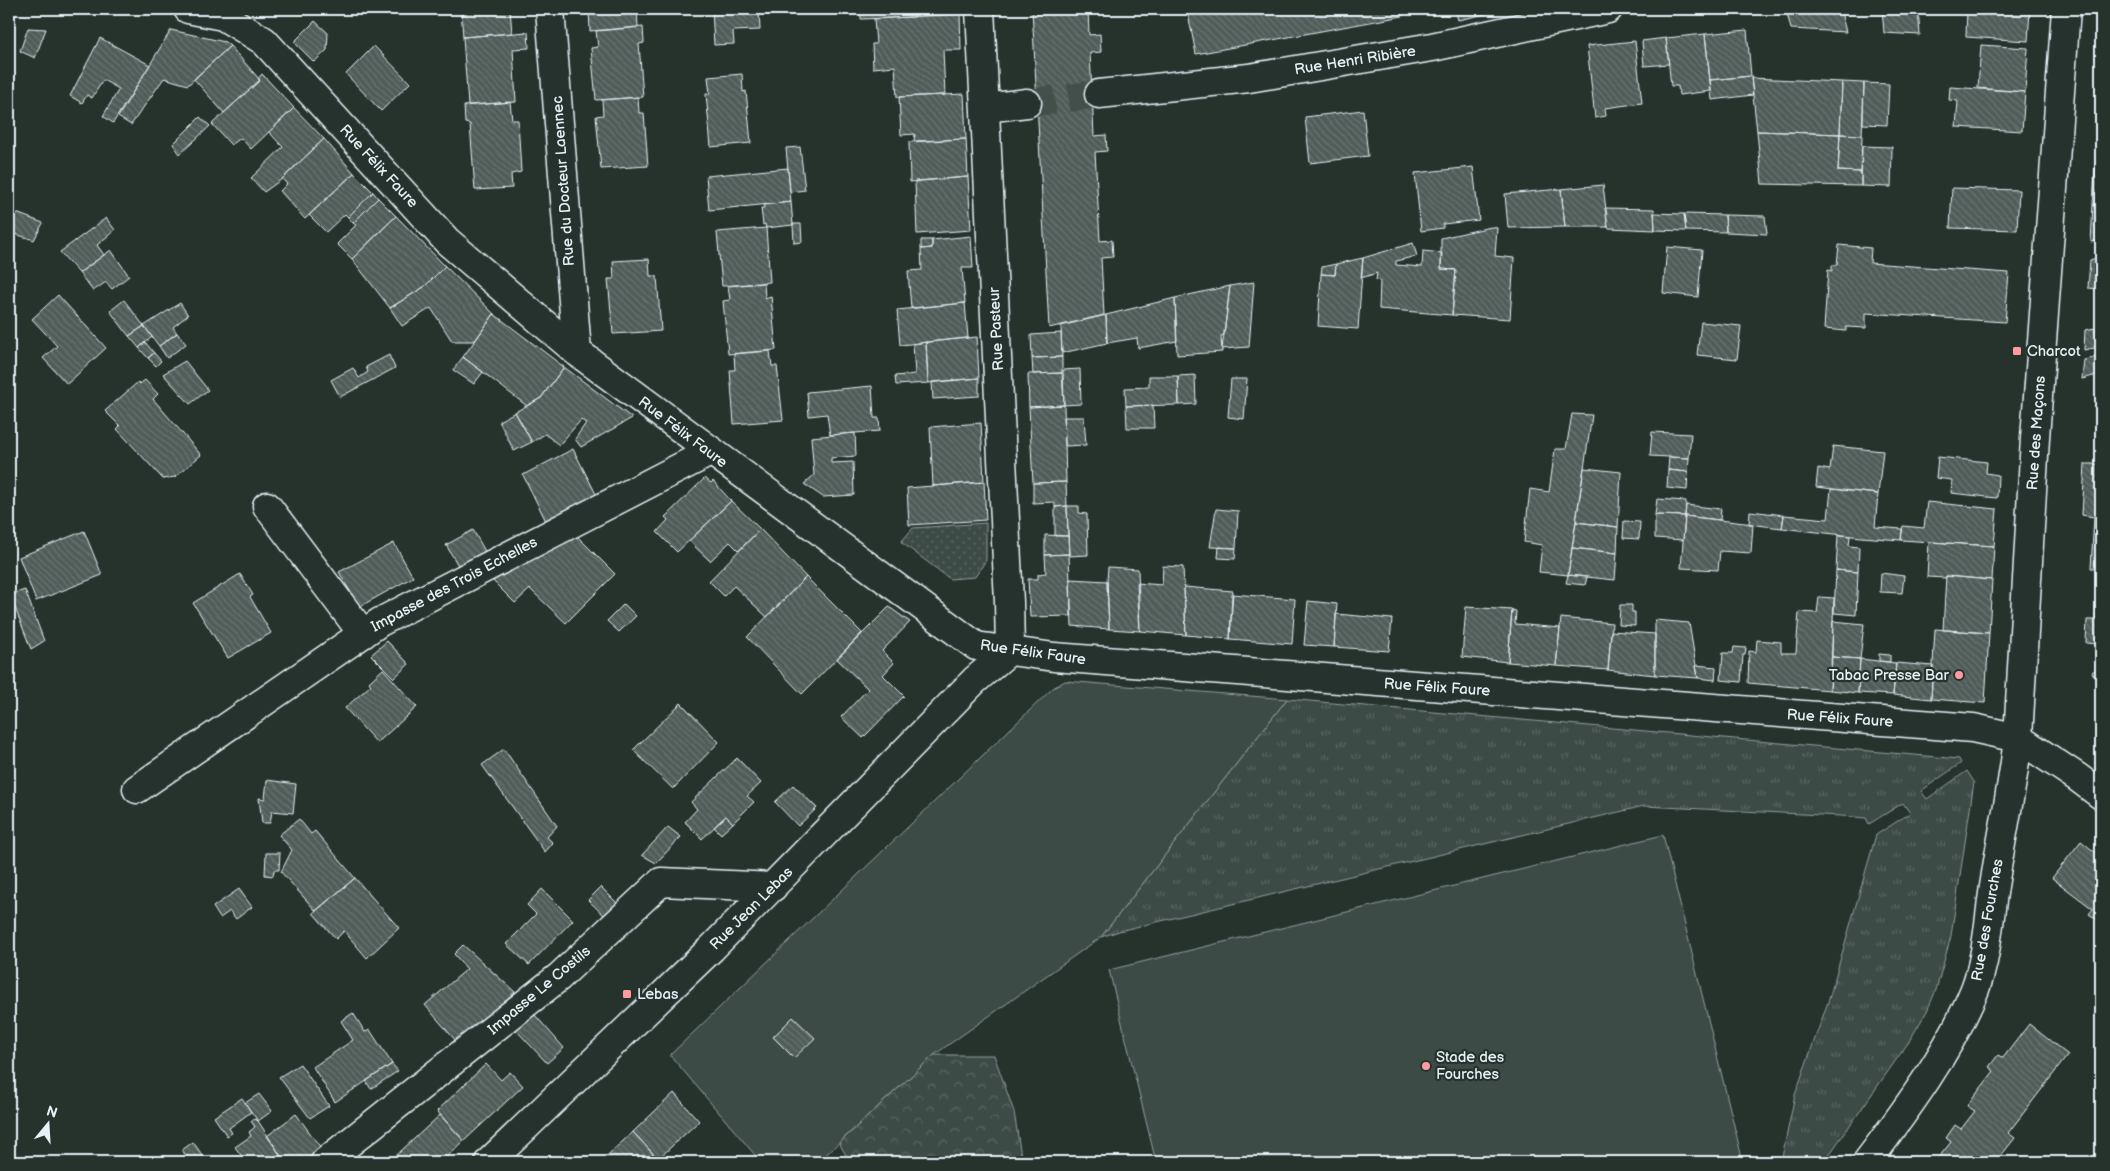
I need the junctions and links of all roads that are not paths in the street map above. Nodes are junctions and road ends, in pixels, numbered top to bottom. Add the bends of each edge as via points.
1 (188, 9) edge
2 (550, 9) edge
3 (980, 9) edge
4 (1608, 9) edge
5 (2066, 9) edge
6 (1099, 94) tunnel mouth
7 (1027, 103) tunnel mouth
8 (985, 108) junction
9 (577, 352) junction
10 (710, 452) junction
11 (266, 506) dead end
12 (362, 634) junction
13 (1010, 650) junction
14 (2018, 738) junction
15 (137, 789) dead end
16 (2101, 795) edge
17 (773, 887) junction
18 (325, 1162) edge
19 (489, 1162) edge
20 (1867, 1162) edge

1 - 9 street, Rue Félix Faure via 223,16 264,41 447,241
2 - 9 street, Rue du Docteur Laennec
3 - 8 street, Rue Pasteur
4 - 6 street, Rue Henri Ribière via 1422,49 1249,78
5 - 14 street, Rue des Maçons via 2034,447
7 - 8 street
8 - 13 street, Rue Pasteur
9 - 10 street, Rue Félix Faure
10 - 12 street, Impasse des Trois Echelles via 516,550
10 - 13 street, Rue Félix Faure via 976,646
11 - 12 street
12 - 15 street, Impasse des Trois Echelles
13 - 14 street, Rue Félix Faure via 1054,657 1973,728
13 - 17 street, Rue Jean Lebas via 975,680
14 - 16 street
14 - 20 street, Rue des Fourches via 1976,986 1957,1030
17 - 18 street, Impasse Le Costils via 661,882 559,976
17 - 19 street, Rue Jean Lebas

